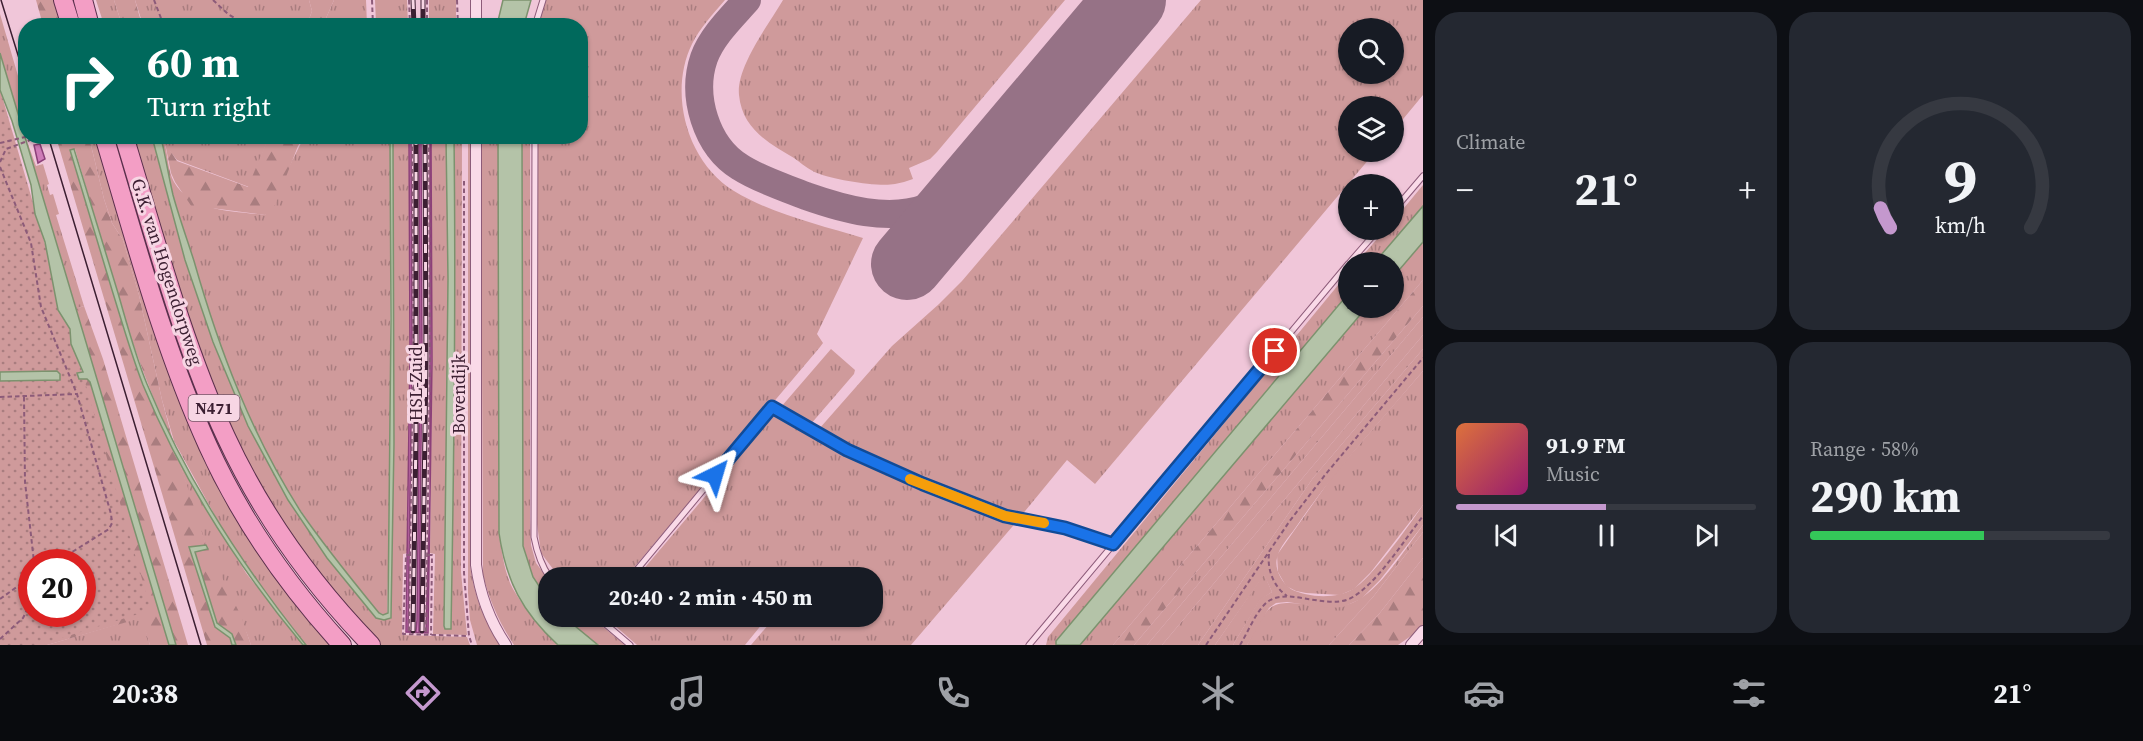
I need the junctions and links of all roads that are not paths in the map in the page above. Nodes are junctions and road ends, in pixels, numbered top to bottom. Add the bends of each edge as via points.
1 (63, 0) edge
2 (83, 0) edge
3 (476, 0) edge
4 (543, 0) edge
5 (69, 18) edge
6 (88, 18) edge
7 (476, 18) edge
8 (537, 18) edge
9 (106, 144) edge
10 (126, 144) edge
11 (476, 144) edge
12 (535, 144) edge
13 (1423, 176) edge
14 (1404, 198) edge
15 (1369, 240) edge
16 (1359, 252) edge
17 (1338, 276) edge
18 (1113, 544) junction
19 (543, 567) edge
20 (639, 567) edge
21 (608, 627) edge
22 (1423, 631) edge
23 (342, 645) edge
24 (371, 645) edge
25 (506, 645) edge
26 (630, 645) edge
27 (1029, 645) edge
28 (1411, 645) edge

1 - 5 main road
2 - 6 main road
3 - 7 street
4 - 8 lane
9 - 23 main road, G.K. van Hogendorpweg / N471 via 166,338 208,447 279,568
10 - 24 main road, G.K. van Hogendorpweg / N471 via 203,383 244,473 296,557
11 - 25 street, Bovendijk via 476,565 484,605
12 - 19 lane via 534,537
13 - 14 lane
15 - 16 lane
17 - 18 lane
18 - 20 lane via 1065,528 1005,516 923,484 847,450 772,407
18 - 27 lane
21 - 26 lane
22 - 28 street

